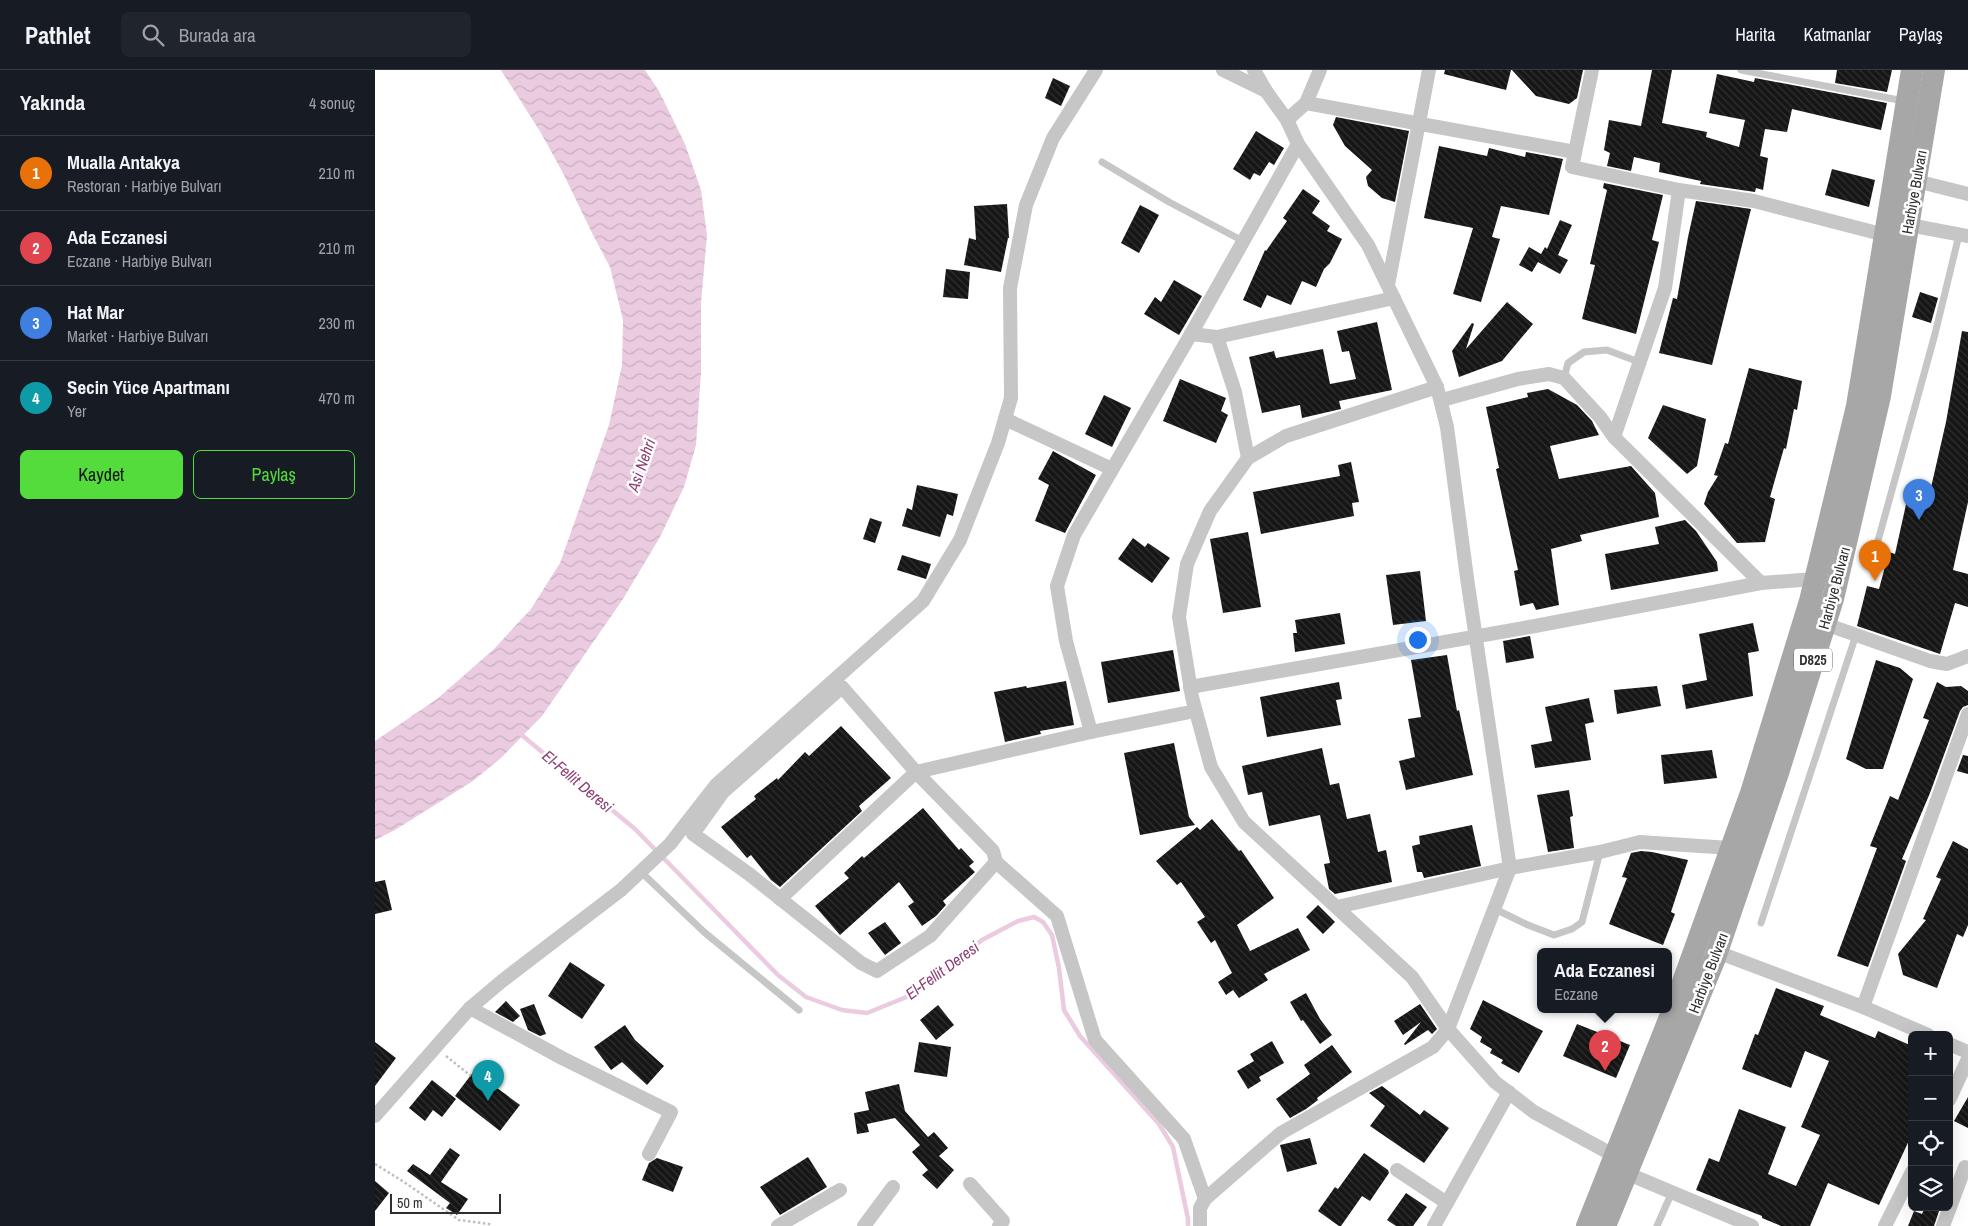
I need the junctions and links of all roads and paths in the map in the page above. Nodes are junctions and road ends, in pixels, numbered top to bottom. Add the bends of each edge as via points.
1 (1096, 70) edge
2 (1223, 70) edge
3 (1254, 70) edge
4 (1320, 70) edge
5 (1429, 70) edge
6 (1592, 70) edge
7 (1741, 70) edge
8 (1912, 70) edge
9 (1935, 70) edge
10 (1266, 91) junction
11 (1907, 101) junction
12 (1306, 103) junction
13 (1287, 120) junction
14 (1419, 124) junction
15 (1298, 144) junction
16 (1575, 152) junction
17 (1102, 162) dead end
18 (1916, 181) junction
19 (1679, 190) junction
20 (1968, 194) edge
21 (1909, 225) junction
22 (1885, 235) junction
23 (1964, 235) edge
24 (1243, 241) junction
25 (1391, 292) junction
26 (1191, 334) junction
27 (1217, 337) junction
28 (1639, 362) junction
29 (1564, 378) junction
30 (1439, 394) junction
31 (1005, 419) junction
32 (1614, 436) junction
33 (1247, 458) junction
34 (1112, 469) junction
35 (1876, 548) dead end
36 (1815, 580) junction
37 (1761, 583) junction
38 (1825, 624) junction
39 (1856, 635) junction
40 (1477, 636) junction
41 (1968, 656) edge
42 (1190, 687) junction
43 (1195, 711) junction
44 (1968, 714) edge
45 (1091, 732) junction
46 (916, 772) junction
47 (688, 830) junction
48 (1730, 848) junction
49 (1600, 852) junction
50 (996, 862) junction
51 (1510, 868) junction
52 (641, 872) junction
53 (780, 899) junction
54 (1337, 907) junction
55 (1495, 908) junction
56 (1761, 923) dead end
57 (1717, 952) junction
58 (1863, 1007) junction
59 (471, 1008) junction
60 (799, 1010) dead end
61 (1672, 1013) edge
62 (1672, 1013) edge
63 (1448, 1030) junction
64 (1919, 1031) edge
65 (1953, 1046) edge
66 (434, 1047) junction
67 (1968, 1052) edge
68 (1968, 1058) edge
69 (471, 1076) dead end
70 (1953, 1091) edge
71 (1509, 1092) junction
72 (375, 1116) edge
73 (649, 1154) dead end
74 (375, 1164) edge
75 (1620, 1164) junction
76 (1397, 1170) dead end
77 (1968, 1170) edge
78 (1908, 1180) edge
79 (970, 1184) dead end
80 (893, 1187) dead end
81 (840, 1190) dead end
82 (1672, 1192) junction
83 (1205, 1199) junction
84 (1447, 1203) junction
85 (492, 1226) edge
86 (778, 1226) edge
87 (864, 1226) edge
88 (999, 1226) edge
89 (1200, 1226) edge
90 (1434, 1226) edge
91 (1587, 1226) edge
92 (1605, 1226) edge
93 (1657, 1226) edge
94 (1752, 1226) edge
95 (1885, 1226) edge
96 (1943, 1226) edge

1 - 31 street via 1053,138 1026,205 1010,288 1011,398
2 - 10 street
3 - 10 street
4 - 12 street
5 - 14 street
6 - 16 street
7 - 11 lane
8 - 11 main road, Harbiye Bulvarı / D825
9 - 18 main road, Harbiye Bulvarı / D825
10 - 13 street
11 - 22 main road, Harbiye Bulvarı / D825
12 - 13 street
12 - 14 street
13 - 15 street
14 - 16 street
14 - 25 street
15 - 24 street
15 - 25 street via 1368,245
16 - 19 street via 1572,167
17 - 24 lane
18 - 20 street
18 - 21 main road, Harbiye Bulvarı / D825
19 - 22 street via 1754,201
19 - 28 street via 1665,288
21 - 23 street
21 - 38 main road, Harbiye Bulvarı / D825 via 1880,396
22 - 36 main road, Harbiye Bulvarı / D825 via 1857,406
23 - 35 lane
24 - 26 street
25 - 27 street
25 - 30 street
26 - 27 street
26 - 34 street
27 - 33 street via 1235,392
28 - 29 lane via 1607,350 1584,352 1568,363
28 - 32 street
29 - 30 street via 1549,374
29 - 32 street
30 - 33 street via 1285,436
30 - 40 street via 1447,428
31 - 34 street
31 - 47 street via 961,540 923,601 716,785
32 - 37 street
33 - 42 street via 1210,511 1187,564 1179,617
34 - 45 street via 1074,535 1057,586 1066,640
36 - 37 street
36 - 48 main road, Harbiye Bulvarı / D825 via 1751,793
37 - 40 street
38 - 39 street
38 - 57 main road, Harbiye Bulvarı / D825
39 - 41 street via 1930,661 1947,664
39 - 56 lane
40 - 42 street
40 - 51 street
42 - 43 street
43 - 45 street
43 - 54 street via 1211,767 1244,822
44 - 58 street
45 - 46 street
46 - 47 street via 842,687 723,792
46 - 50 street via 993,851
46 - 53 street
47 - 52 street
47 - 53 street
48 - 49 street via 1640,842
48 - 61 main road, Harbiye Bulvarı / D825
49 - 51 street
49 - 55 lane via 1582,922 1572,930 1554,935
50 - 53 street via 929,936 877,971 861,963
50 - 83 street via 1057,916 1095,1040 1184,1139
51 - 54 street
51 - 55 street
52 - 59 street
52 - 60 lane via 704,932
54 - 63 street via 1412,977
55 - 63 street
57 - 58 street
57 - 75 main road, Harbiye Bulvarı / D825
58 - 64 street
59 - 66 street
59 - 73 street via 561,1058 671,1112
62 - 75 main road, Harbiye Bulvarı / D825
63 - 71 street via 1495,1082
63 - 83 street via 1433,1047 1281,1133
65 - 67 street
66 - 69 path
66 - 72 street
68 - 70 street
71 - 75 street via 1534,1112
71 - 84 street
74 - 85 path via 459,1220
75 - 82 street
75 - 91 main road, Harbiye Bulvarı / D825
75 - 92 main road, Harbiye Bulvarı / D825
76 - 84 street
77 - 96 street via 1965,1167
78 - 95 street
79 - 88 street via 1003,1221
80 - 87 street
81 - 86 street
82 - 93 lane
82 - 94 street
83 - 89 street via 1200,1208
84 - 90 street

